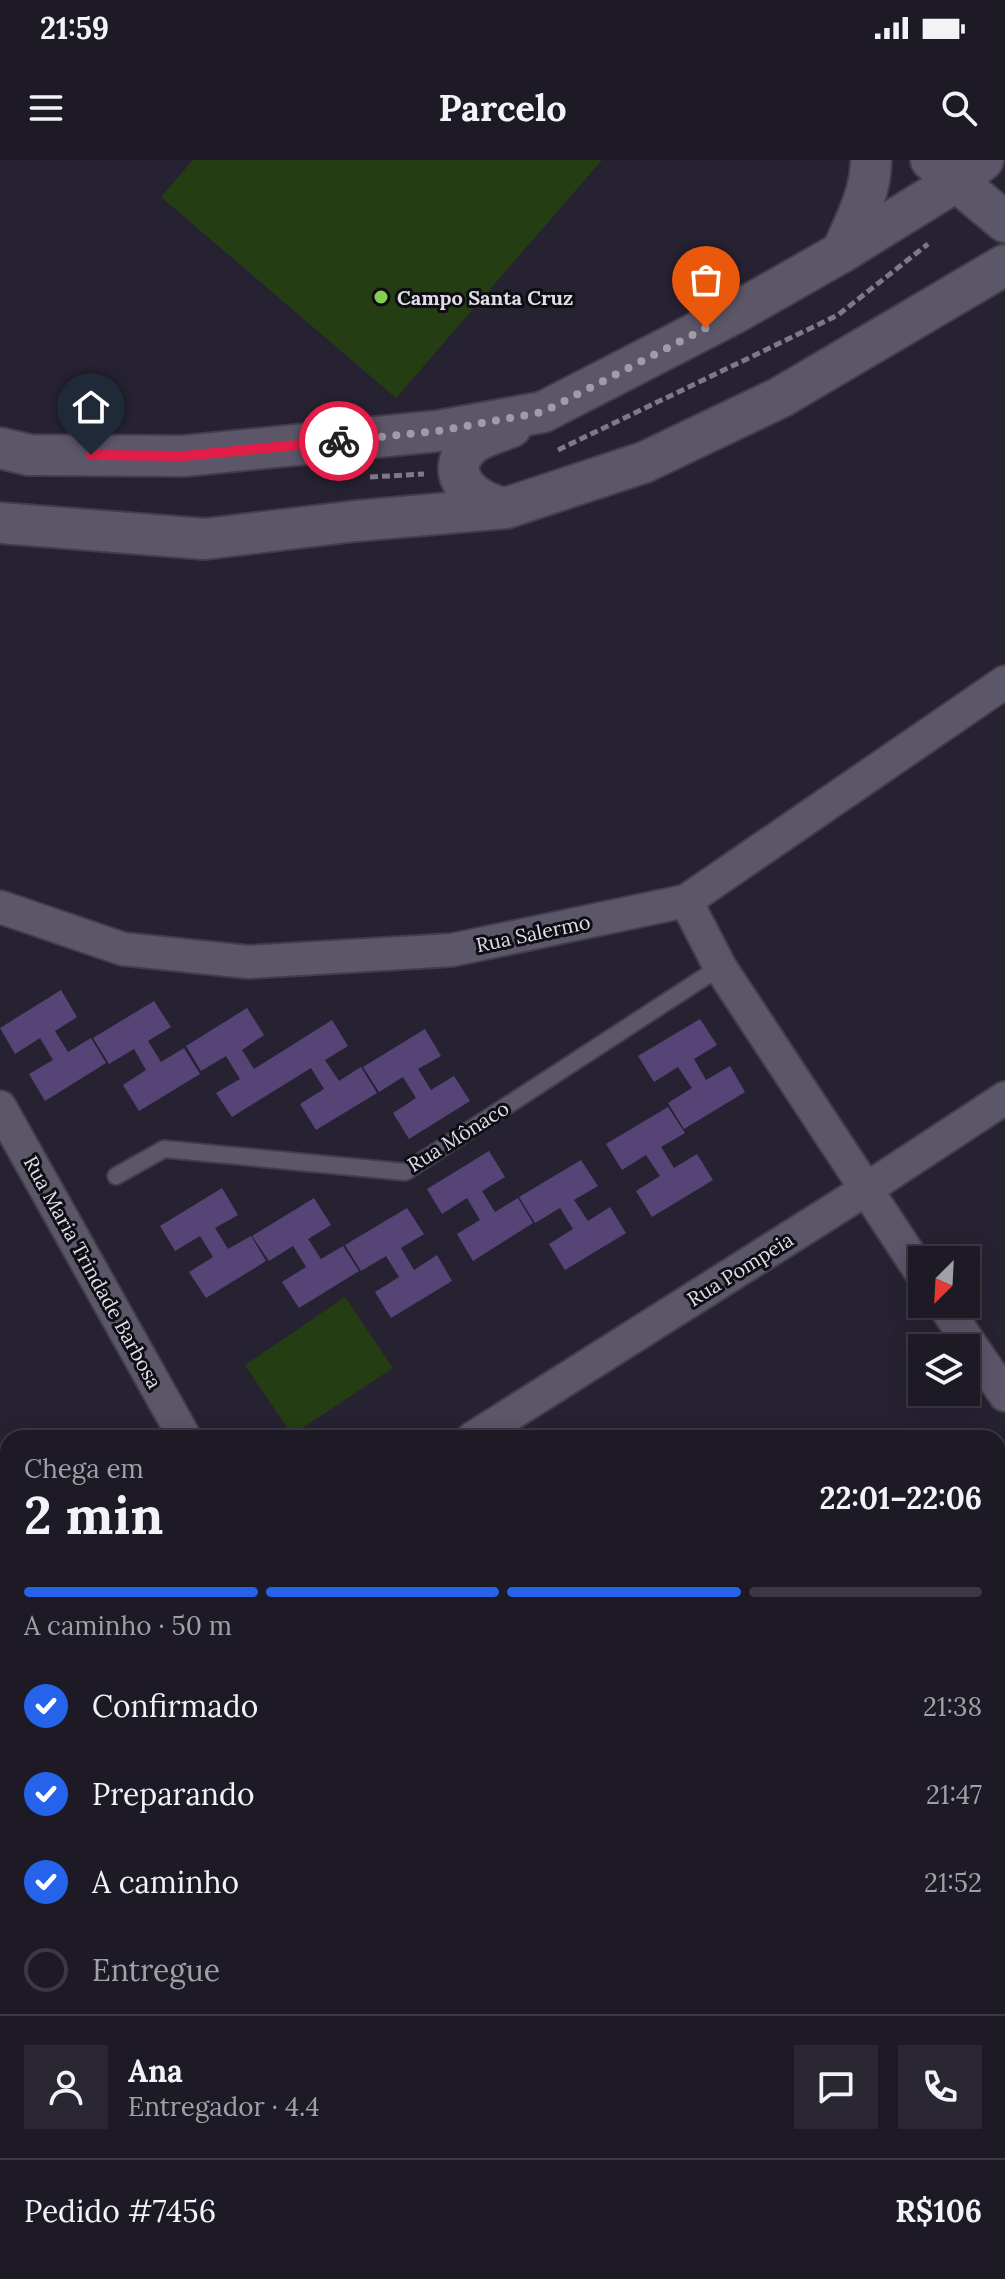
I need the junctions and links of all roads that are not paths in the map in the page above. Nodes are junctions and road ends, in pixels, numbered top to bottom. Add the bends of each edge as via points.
1 (871, 160) edge
2 (956, 167) edge
3 (1005, 222) edge
4 (842, 252) junction
5 (1005, 265) edge
6 (543, 412) junction
7 (0, 448) edge
8 (506, 508) junction
9 (0, 523) edge
10 (1005, 682) edge
11 (686, 901) junction
12 (0, 907) edge
13 (720, 967) junction
14 (1005, 1098) edge
15 (0, 1107) edge
16 (116, 1176) dead end
17 (865, 1190) junction
18 (908, 1253) edge
19 (953, 1318) edge
20 (1005, 1395) edge
21 (181, 1430) edge
22 (486, 1430) edge

1 - 4 street via 866,195
2 - 3 street
2 - 4 street
4 - 6 street
5 - 8 street via 781,397 645,462
6 - 7 street via 438,431 184,456 29,455
6 - 8 street via 471,444 460,461 467,490 484,503
8 - 9 street via 205,539
10 - 11 street, Rua Salermo
11 - 12 street, Rua Salermo via 452,950 248,962 123,949
11 - 13 street
13 - 16 lane, Rua Mônaco via 405,1172 164,1149
13 - 17 street
14 - 17 street, Rua Pompeia
15 - 21 street, Rua Maria Trindade Barbosa
17 - 18 street
17 - 22 street, Rua Pompeia
19 - 20 street

